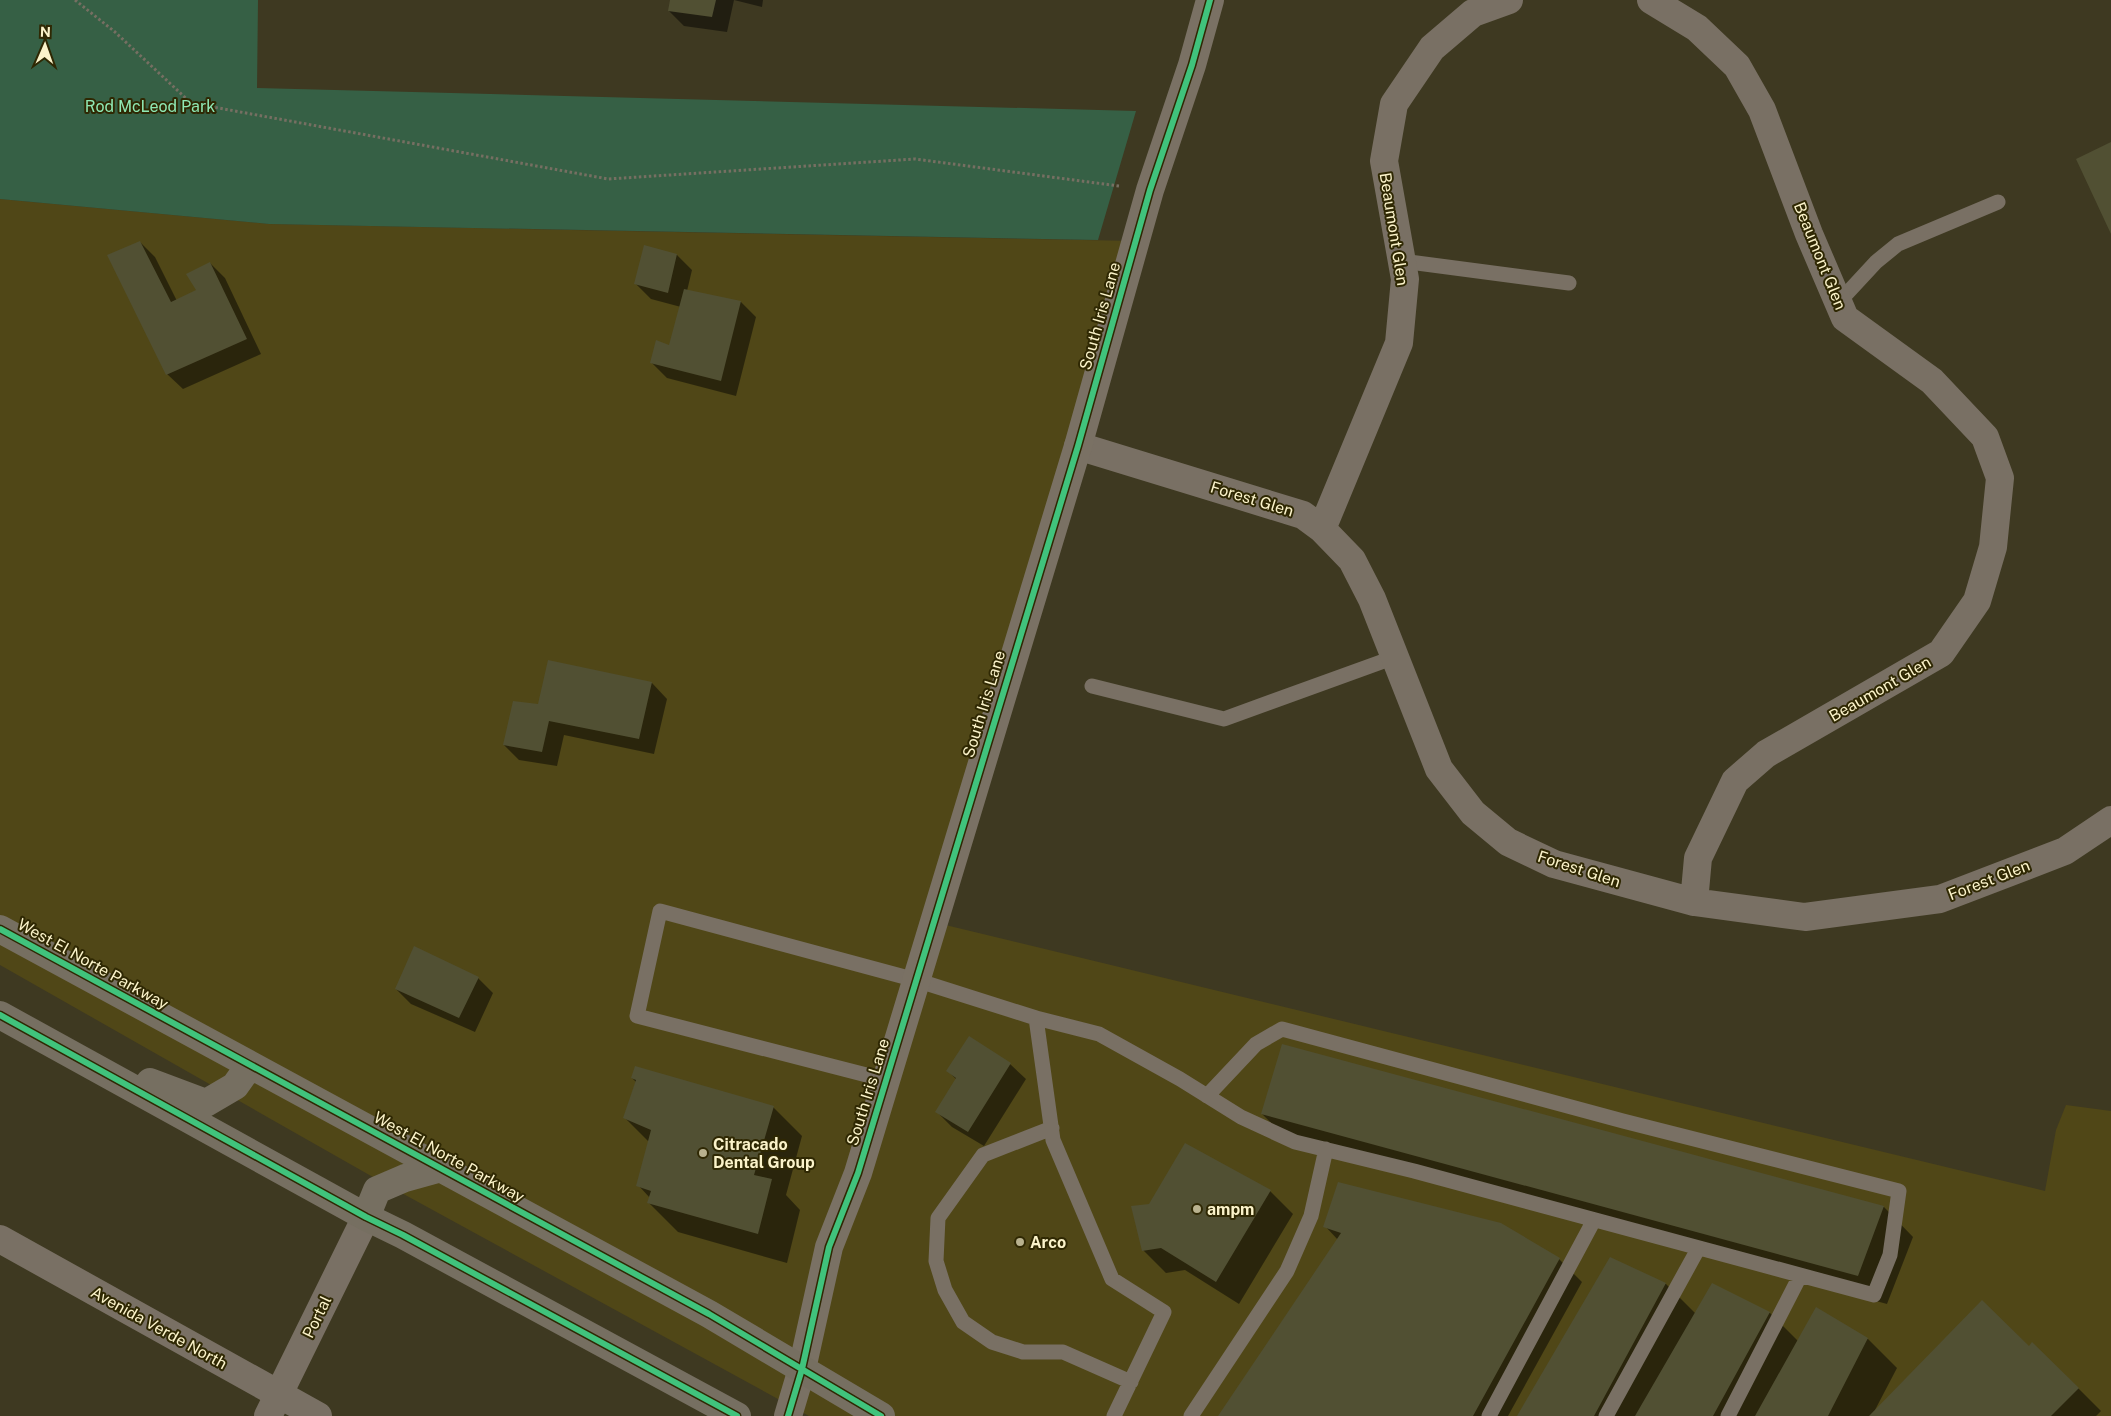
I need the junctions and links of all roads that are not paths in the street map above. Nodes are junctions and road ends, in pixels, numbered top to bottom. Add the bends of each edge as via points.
1 (1210, 0) edge
2 (1509, 0) edge
3 (1651, 0) edge
4 (1998, 202) dead end
5 (1402, 261) junction
6 (1569, 284) dead end
7 (1838, 303) junction
8 (1078, 446) junction
9 (1322, 529) junction
10 (1395, 657) junction
11 (1092, 686) dead end
12 (2111, 820) edge
13 (1694, 902) junction
14 (0, 929) edge
15 (916, 980) junction
16 (0, 1015) edge
17 (1036, 1018) junction
18 (53, 1045) junction
19 (250, 1065) junction
20 (886, 1080) junction
21 (1207, 1096) junction
22 (1052, 1128) junction
23 (1326, 1149) junction
24 (441, 1168) junction
25 (366, 1217) junction
26 (1594, 1220) junction
27 (0, 1239) edge
28 (1698, 1249) junction
29 (1800, 1276) junction
30 (802, 1369) junction
31 (1131, 1382) junction
32 (273, 1405) edge
33 (318, 1416) edge
34 (737, 1416) edge
35 (788, 1416) edge
36 (881, 1416) edge
37 (1114, 1416) edge
38 (1191, 1416) edge
39 (1489, 1416) edge
40 (1606, 1416) edge
41 (1728, 1416) edge

1 - 8 street, South Iris Lane via 1150,190
2 - 5 street, Beaumont Glen via 1473,13 1432,48 1394,104 1384,161
3 - 7 street, Beaumont Glen via 1697,28 1737,66 1762,110
4 - 7 lane via 1898,244 1876,262
5 - 6 lane
5 - 9 street, Beaumont Glen via 1405,279 1399,343
7 - 13 street, Beaumont Glen via 1845,318 1932,380 1985,437 2000,478 1993,547 1977,601 1941,653 1766,754 1735,781 1698,858
8 - 9 street, Forest Glen via 1304,515
8 - 15 street, South Iris Lane
9 - 10 street, Forest Glen via 1352,560 1372,598
10 - 11 lane via 1224,719
10 - 13 street, Forest Glen via 1439,769 1473,813 1508,842 1554,864
12 - 13 street, Forest Glen via 2065,851 1940,900 1805,917
14 - 19 main road, West El Norte Parkway
15 - 17 lane
15 - 20 street, South Iris Lane
15 - 20 lane via 660,911 637,1016
16 - 18 main road
17 - 21 lane via 1099,1034
17 - 22 lane
18 - 19 main road via 206,1103 235,1086
18 - 25 main road
19 - 24 main road, West El Norte Parkway
20 - 30 street, South Iris Lane via 858,1173 829,1247
21 - 23 lane via 1241,1117 1295,1142
21 - 29 lane via 1256,1044 1282,1029 1899,1192 1890,1255 1874,1295
22 - 31 lane via 1054,1140 1112,1279 1164,1312
22 - 31 lane via 983,1155 938,1218 936,1262 945,1290 963,1322 992,1342 1023,1352 1063,1352
23 - 26 lane
23 - 38 lane via 1311,1216 1287,1271
24 - 25 main road via 377,1190
24 - 30 main road, West El Norte Parkway
25 - 32 street, Portal
25 - 34 main road
26 - 28 lane
26 - 39 lane
27 - 32 street, Avenida Verde North
28 - 29 lane
28 - 40 lane
29 - 41 lane
30 - 35 street, South Iris Lane
30 - 36 main road, West El Norte Parkway
31 - 37 lane
32 - 33 street, Avenida Verde North

